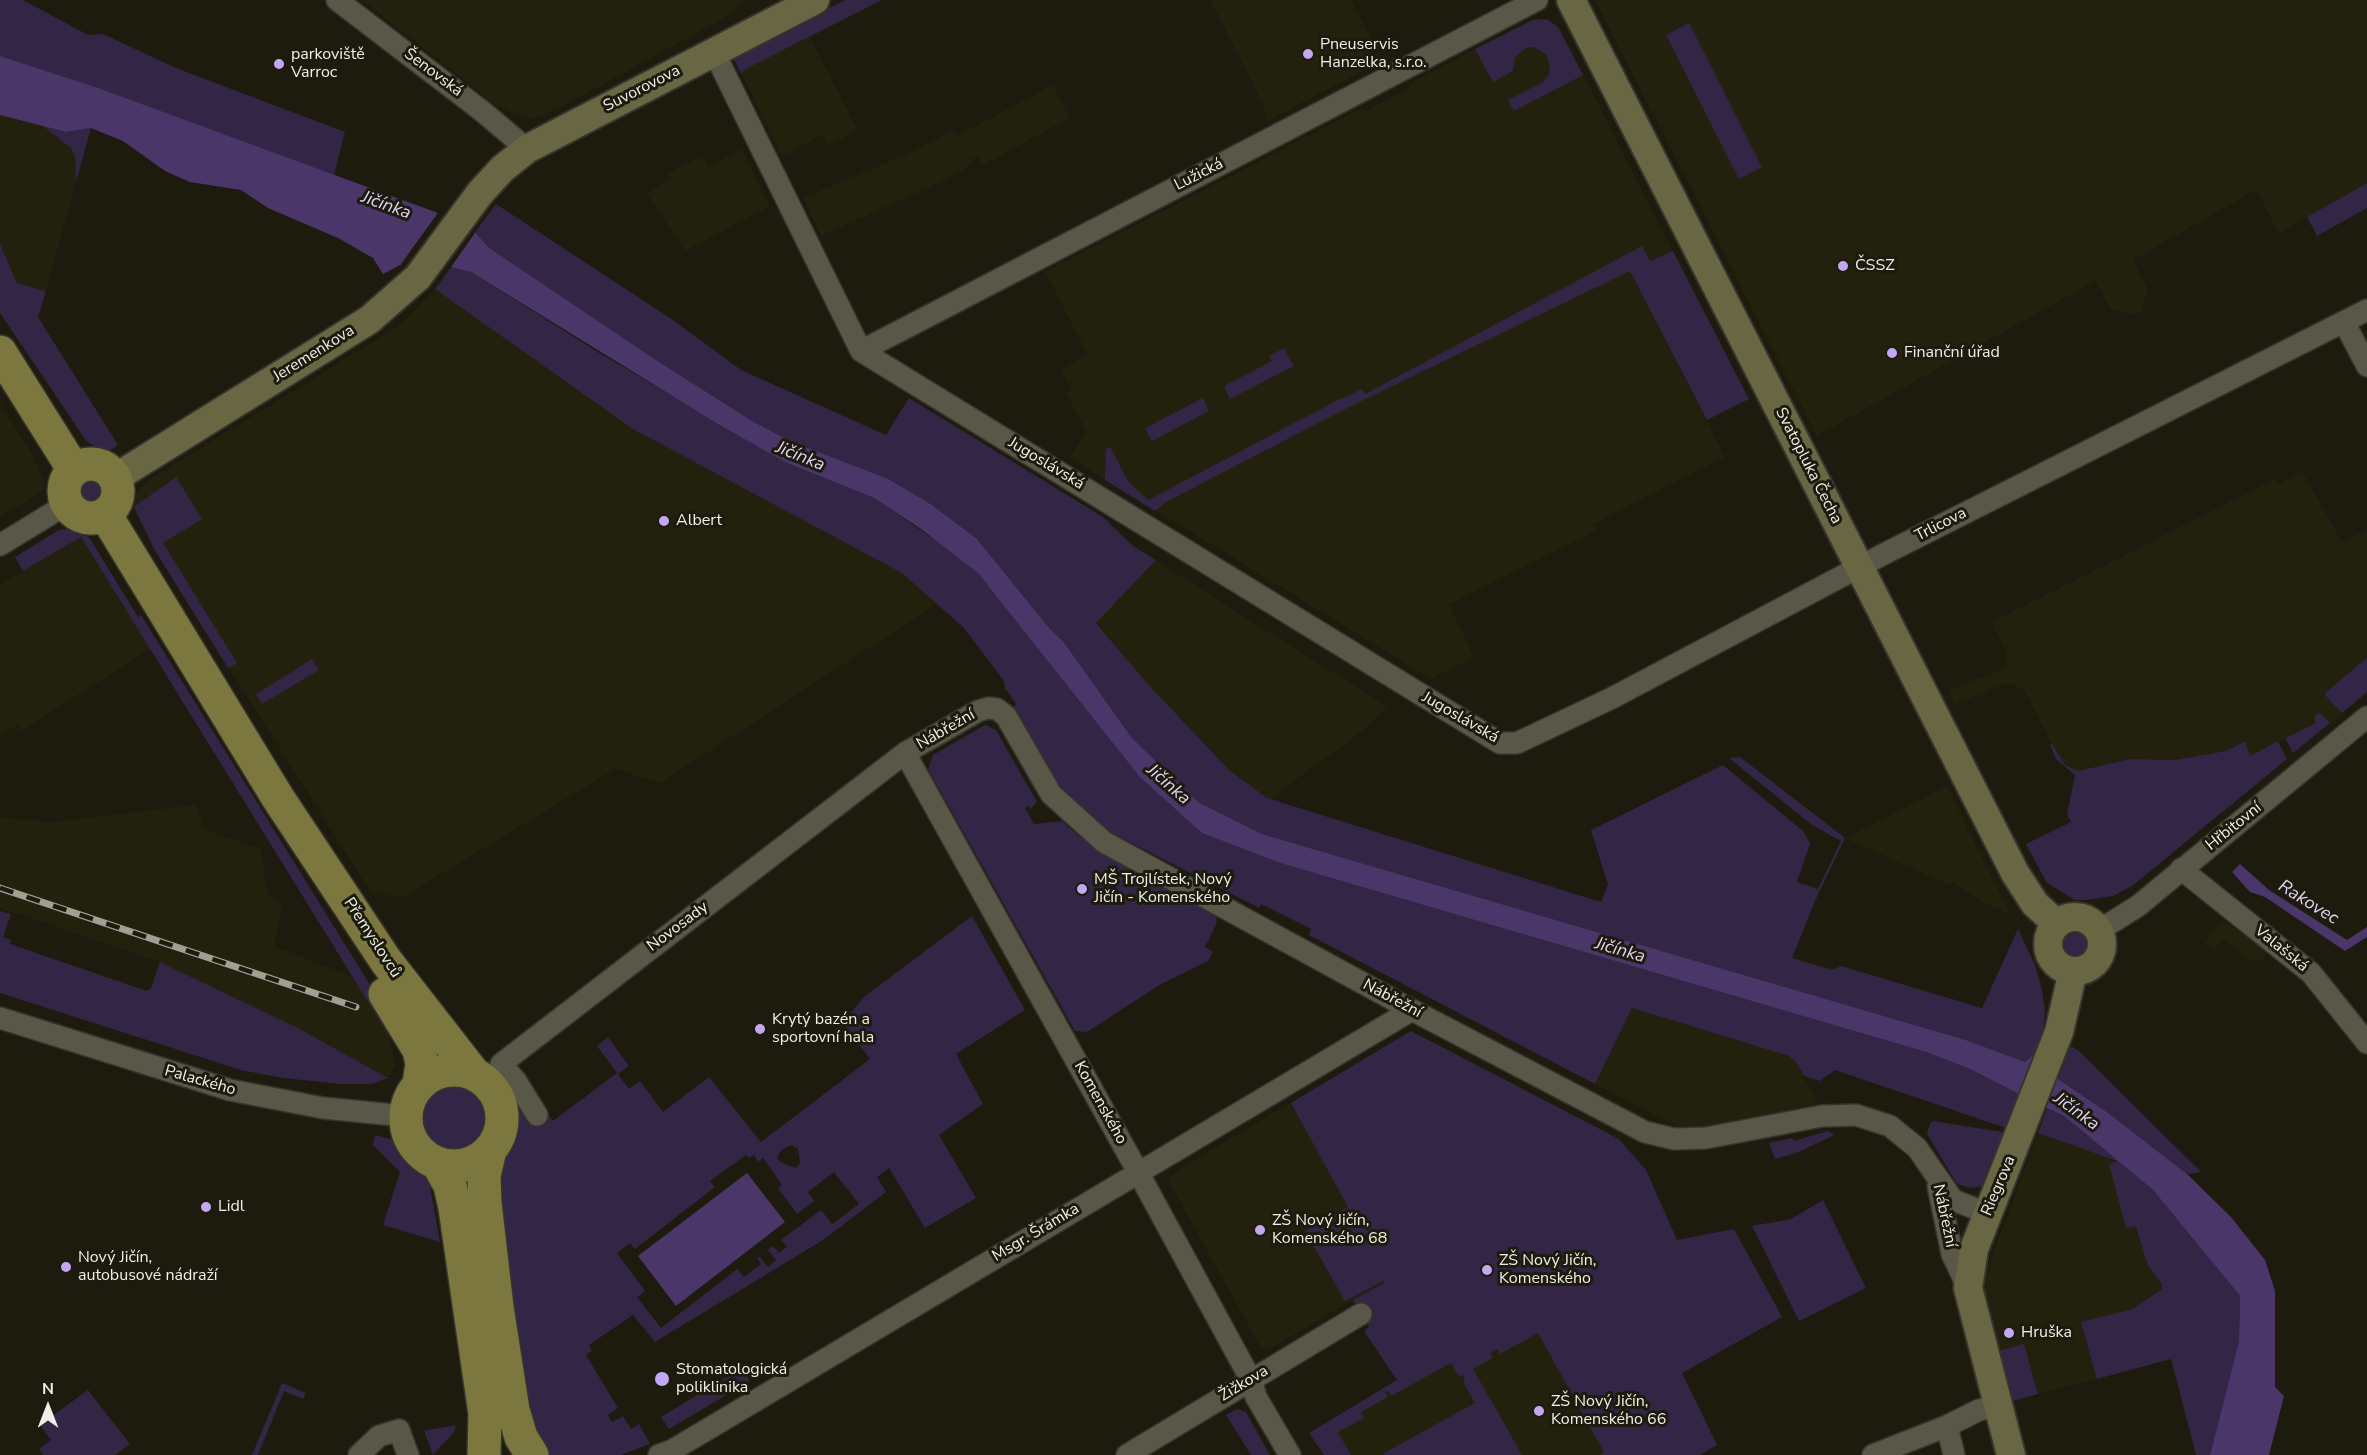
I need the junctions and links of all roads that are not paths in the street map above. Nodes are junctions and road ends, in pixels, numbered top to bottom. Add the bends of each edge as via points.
1 (337, 0) edge
2 (814, 0) edge
3 (1537, 0) edge
4 (1571, 0) edge
5 (714, 52) junction
6 (527, 149) junction
7 (480, 193) joint
8 (2367, 310) edge
9 (2344, 322) junction
10 (861, 351) junction
11 (0, 352) edge
12 (2367, 366) edge
13 (74, 470) junction
14 (115, 478) junction
15 (67, 504) junction
16 (105, 514) junction
17 (0, 546) edge
18 (1859, 567) junction
19 (2367, 717) edge
20 (1517, 743) joint
21 (905, 753) junction
22 (278, 798) junction
23 (2181, 869) junction
24 (2057, 924) junction
25 (2098, 931) junction
26 (2073, 971) junction
27 (1412, 1010) junction
28 (0, 1018) edge
29 (2367, 1042) edge
30 (474, 1074) junction
31 (419, 1084) junction
32 (537, 1115) dead end
33 (405, 1116) junction
34 (490, 1150) junction
35 (438, 1164) junction
36 (1138, 1172) junction
37 (1936, 1177) junction
38 (1987, 1213) junction
39 (1968, 1288) junction
40 (1361, 1314) dead end
41 (1251, 1380) junction
42 (1998, 1405) junction
43 (1947, 1426) junction
44 (359, 1455) edge
45 (408, 1455) edge
46 (484, 1455) edge
47 (532, 1455) edge
48 (659, 1455) edge
49 (1127, 1455) edge
50 (1290, 1455) edge
51 (1873, 1455) edge
52 (1954, 1455) edge
53 (2011, 1455) edge

1 - 6 street, Šenovská
2 - 5 street, Suvorovova
3 - 10 street, Lužická
4 - 18 street, Svatopluka Čecha
5 - 6 street, Suvorovova
5 - 10 street
6 - 7 street, Suvorovova via 501,169
7 - 14 street, Jeremenkova via 418,277 369,320
8 - 9 street, Trlicova
9 - 12 street
9 - 18 street, Trlicova
10 - 20 street, Jugoslávská via 1313,626 1489,738
11 - 13 main road
13 - 14 main road via 96,464
13 - 15 main road via 64,483
14 - 16 main road via 117,498
15 - 16 main road via 82,517
15 - 17 street
16 - 22 main road, Přemyslovců
18 - 20 street, Trlicova via 1612,698
18 - 24 street, Svatopluka Čecha via 2015,873 2035,904
19 - 23 street, Hřbitovní
21 - 27 street, Nábřežní via 978,711 997,709 1010,722 1051,794 1104,842
21 - 32 street, Novosady via 501,1064
21 - 36 street, Komenského
22 - 30 main road, Přemyslovců via 399,980
22 - 31 main road, Přemyslovců via 328,903 415,1042 422,1064
23 - 25 street, Hřbitovní via 2138,906
23 - 29 street, Valašská via 2311,973
24 - 25 street via 2066,919 2081,919
24 - 26 street via 2049,938 2049,953 2058,966
25 - 26 street via 2098,956 2088,968
26 - 38 street, Riegrova via 2056,1038
27 - 36 street, Msgr. Šrámka
27 - 37 street, Nábřežní via 1645,1132 1674,1139 1706,1138 1822,1116 1856,1115 1890,1126 1917,1148
28 - 33 street, Palackého via 230,1090 312,1106
30 - 31 main road via 442,1071
30 - 34 main road via 493,1089 502,1112 499,1136
31 - 33 main road via 408,1101
33 - 35 main road via 414,1146
34 - 35 main road via 469,1164
34 - 47 main road via 484,1176 485,1203 497,1307 513,1410 521,1437
35 - 46 main road via 450,1185 455,1208 485,1414
36 - 41 street, Komenského
36 - 48 street, Msgr. Šrámka
37 - 38 street, Nábřežní via 1953,1200
37 - 39 street, Nábřežní via 1952,1254
38 - 39 street, Riegrova via 1974,1250
39 - 42 street, Riegrova
40 - 41 street, Žižkova
41 - 49 street, Žižkova
41 - 50 street, Komenského via 1256,1397
42 - 43 street
42 - 53 street, Riegrova
43 - 51 street
43 - 52 street
44 - 45 street via 379,1437 399,1430

